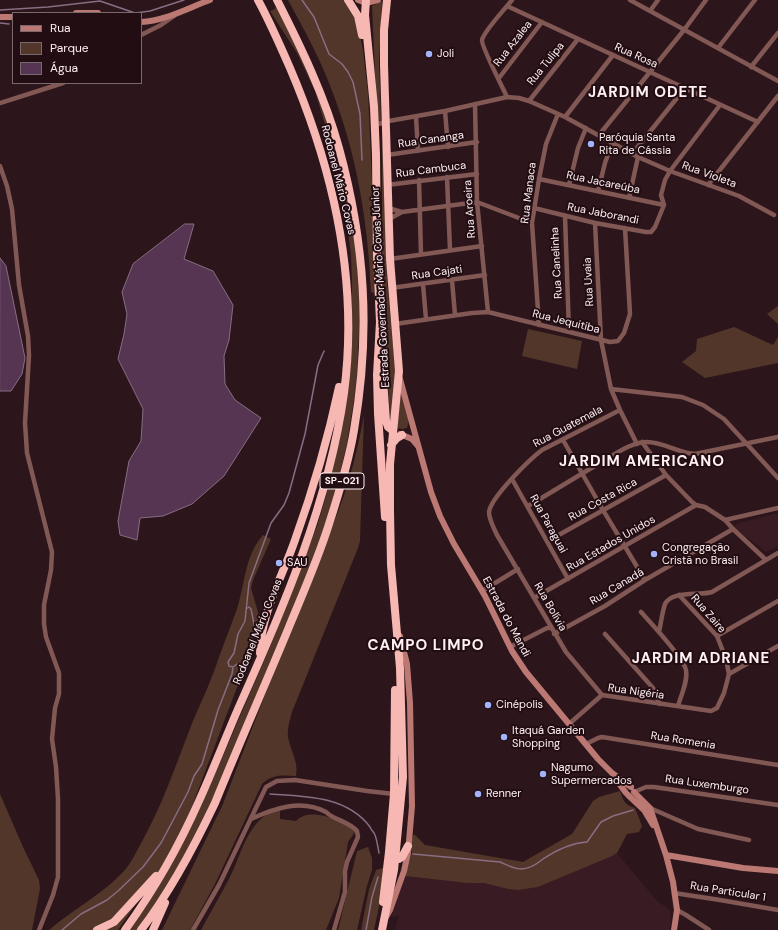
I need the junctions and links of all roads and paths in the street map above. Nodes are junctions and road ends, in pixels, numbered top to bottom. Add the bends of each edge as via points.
1 (210, 0) edge
2 (258, 0) edge
3 (348, 0) edge
4 (378, 0) edge
5 (387, 0) edge
6 (512, 0) edge
7 (630, 0) edge
8 (658, 0) edge
9 (706, 0) edge
10 (755, 0) edge
11 (363, 1) edge
12 (278, 2) edge
13 (507, 6) junction
14 (181, 10) junction
15 (650, 11) junction
16 (12, 17) edge
17 (0, 18) edge
18 (142, 22) edge
19 (542, 22) junction
20 (684, 30) junction
21 (778, 33) edge
22 (142, 34) edge
23 (578, 39) junction
24 (718, 48) junction
25 (613, 55) junction
26 (751, 67) junction
27 (370, 69) junction
28 (649, 72) junction
29 (498, 78) junction
30 (778, 81) edge
31 (60, 84) edge
32 (685, 88) junction
33 (507, 97) junction
34 (778, 97) edge
35 (529, 101) junction
36 (1, 104) edge
37 (475, 104) junction
38 (720, 105) junction
39 (445, 111) junction
40 (558, 114) junction
41 (416, 117) junction
42 (565, 117) junction
43 (386, 122) junction
44 (758, 122) junction
45 (374, 125) junction
46 (586, 128) junction
47 (598, 135) junction
48 (477, 142) junction
49 (612, 143) junction
50 (448, 147) junction
51 (418, 151) junction
52 (632, 154) junction
53 (387, 155) junction
54 (638, 157) junction
55 (0, 166) edge
56 (670, 171) junction
57 (477, 174) junction
58 (447, 177) junction
59 (539, 179) junction
60 (419, 183) junction
61 (387, 185) junction
62 (569, 185) junction
63 (708, 185) junction
64 (598, 192) junction
65 (629, 198) junction
66 (477, 202) junction
67 (448, 205) junction
68 (664, 205) junction
69 (388, 208) junction
70 (534, 208) junction
71 (419, 209) junction
72 (402, 212) junction
73 (774, 215) dead end
74 (565, 216) junction
75 (389, 219) junction
76 (532, 223) junction
77 (595, 223) junction
78 (625, 228) junction
79 (482, 246) junction
80 (450, 250) junction
81 (421, 254) junction
82 (390, 259) junction
83 (485, 275) junction
84 (452, 280) junction
85 (423, 284) junction
86 (391, 288) junction
87 (488, 312) junction
88 (455, 315) junction
89 (426, 319) junction
90 (380, 322) junction
91 (395, 324) junction
92 (539, 325) junction
93 (569, 332) junction
94 (601, 340) junction
95 (347, 354) junction
96 (399, 371) junction
97 (611, 389) junction
98 (620, 410) junction
99 (412, 424) junction
100 (393, 431) junction
101 (402, 435) junction
102 (778, 437) edge
103 (564, 440) junction
104 (642, 442) junction
105 (637, 444) junction
106 (747, 444) junction
107 (391, 445) junction
108 (419, 447) junction
109 (582, 473) junction
110 (666, 475) junction
111 (778, 478) edge
112 (512, 479) junction
113 (696, 505) junction
114 (528, 506) junction
115 (778, 508) edge
116 (603, 510) junction
117 (725, 520) junction
118 (491, 521) joint
119 (733, 529) junction
120 (548, 541) junction
121 (625, 546) junction
122 (778, 553) edge
123 (765, 559) junction
124 (518, 569) junction
125 (568, 579) junction
126 (646, 580) junction
127 (482, 590) junction
128 (678, 595) junction
129 (534, 598) junction
130 (778, 601) edge
131 (394, 603) junction
132 (640, 612) dead end
133 (552, 628) junction
134 (659, 632) junction
135 (554, 634) junction
136 (605, 634) dead end
137 (717, 636) junction
138 (510, 647) junction
139 (778, 647) edge
140 (260, 660) junction
141 (729, 674) junction
142 (602, 695) junction
143 (660, 704) junction
144 (678, 706) junction
145 (569, 724) junction
146 (586, 744) junction
147 (778, 765) edge
148 (612, 773) junction
149 (633, 790) junction
150 (394, 794) junction
151 (627, 794) junction
152 (778, 805) edge
153 (650, 808) junction
154 (251, 819) junction
155 (660, 837) junction
156 (749, 840) dead end
157 (390, 845) junction
158 (408, 846) junction
159 (666, 855) junction
160 (395, 858) junction
161 (163, 870) junction
162 (778, 871) edge
163 (171, 887) junction
164 (674, 893) junction
165 (676, 910) junction
166 (778, 910) edge
167 (385, 918) junction
168 (39, 930) edge
169 (97, 930) edge
170 (125, 930) edge
171 (141, 930) edge
172 (153, 930) edge
173 (193, 930) edge
174 (334, 930) edge
175 (377, 930) edge
176 (382, 930) edge
177 (674, 930) edge
178 (709, 930) edge

1 - 14 main road
2 - 95 highway, Rodoanel Mário Covas / SP-021 via 309,114 332,194 347,280
3 - 27 highway via 358,16
4 - 11 main road
5 - 43 highway, Estrada Governador Mário Covas Júnior via 384,53
6 - 13 street
7 - 15 street
8 - 15 street
9 - 20 street
10 - 24 street
11 - 27 highway, Estrada Governador Mário Covas Júnior
12 - 163 highway, Rodoanel Mário Covas / SP-021 via 305,56 329,115 356,223 363,286 364,336 360,384 351,446 322,546 215,803
13 - 19 street, Rua Rosa
13 - 29 street via 482,40 483,48
14 - 18 main road via 158,20
14 - 22 street via 161,25
15 - 20 street
16 - 17 main road
19 - 23 street, Rua Rosa
19 - 29 street, Rua Azalea
20 - 24 street
20 - 28 street
21 - 26 street
23 - 25 street, Rua Rosa
23 - 35 street, Rua Tulipa
24 - 26 street
25 - 28 street, Rua Rosa
25 - 42 street
26 - 30 street
27 - 45 highway, Estrada Governador Mário Covas Júnior
28 - 32 street, Rua Rosa
28 - 47 street
29 - 33 street
31 - 36 street
32 - 38 street, Rua Rosa
32 - 52 street
33 - 35 street, Rua Violeta
33 - 37 street, Rua Violeta
34 - 44 street
35 - 40 street, Rua Violeta
37 - 39 street, Rua Violeta
37 - 48 street, Rua Aroeira
38 - 44 street, Rua Rosa
38 - 56 street, Rua Jaborandi
39 - 41 street, Rua Violeta
39 - 50 street
40 - 42 street, Rua Violeta
40 - 59 street, Rua Manaca via 546,144
41 - 43 street, Rua Violeta
41 - 51 street
42 - 46 street, Rua Violeta
43 - 45 street, Rua Violeta
43 - 53 highway, Estrada Governador Mário Covas Júnior
44 - 63 street
45 - 90 highway, Estrada Governador Mário Covas Júnior
46 - 47 street, Rua Violeta
46 - 62 street
47 - 49 street, Rua Violeta
48 - 50 street, Rua Cananga
48 - 57 street, Rua Aroeira
49 - 52 street, Rua Violeta
49 - 64 street
50 - 51 street, Rua Cananga
51 - 53 street, Rua Cananga
52 - 54 street, Rua Violeta
53 - 61 highway, Estrada Governador Mário Covas Júnior
54 - 56 street, Rua Violeta
54 - 65 street, Rua Jaborandi
55 - 168 street via 11,205 18,279 28,336 25,423 27,453 52,552 44,624 59,673 59,694 52,739 58,799 58,877
56 - 63 street, Rua Violeta
56 - 68 street, Rua Jaborandi via 661,195
57 - 58 street, Rua Cambuca
57 - 66 street, Rua Aroeira
58 - 60 street, Rua Cambuca
58 - 67 street
59 - 62 street, Rua Jacareúba
59 - 70 street, Rua Manaca
60 - 61 street, Rua Cambuca
60 - 71 street
61 - 69 highway, Estrada Governador Mário Covas Júnior
62 - 64 street, Rua Jacareúba
63 - 73 street, Rua Violeta via 749,200
64 - 65 street, Rua Jacareúba
65 - 68 street, Rua Jacareúba
66 - 67 street
66 - 76 street
66 - 79 street, Rua Aroeira
67 - 71 street
67 - 80 street
68 - 78 street, Rua Jaborandi via 651,232
69 - 72 street
69 - 75 highway, Estrada Governador Mário Covas Júnior
70 - 74 street, Rua Jaborandi
70 - 76 street, Rua Manaca
71 - 72 street
71 - 81 street
72 - 75 street
74 - 77 street, Rua Jaborandi
74 - 93 street, Rua Canelinha
75 - 82 highway, Estrada Governador Mário Covas Júnior
76 - 92 street, Rua Manaca
77 - 78 street, Rua Jaborandi
77 - 94 street, Rua Uvaia
78 - 94 street, Rua Jequitiba via 629,318 618,341
79 - 80 street
79 - 83 street, Rua Aroeira
80 - 81 street
81 - 82 street
82 - 86 highway, Estrada Governador Mário Covas Júnior
83 - 84 street, Rua Cajati
83 - 87 street, Rua Aroeira
84 - 85 street, Rua Cajati
84 - 88 street
85 - 86 street, Rua Cajati
85 - 89 street
86 - 91 highway, Estrada Governador Mário Covas Júnior
87 - 88 street, Rua Jequitiba
87 - 92 street, Rua Jequitiba
88 - 89 street, Rua Jequitiba
89 - 91 street, Rua Jequitiba
90 - 100 highway via 385,418 388,427
90 - 150 highway, Estrada Governador Mário Covas Júnior via 378,414 395,668
91 - 96 highway, Estrada Governador Mário Covas Júnior
92 - 93 street, Rua Jequitiba
93 - 94 street, Rua Jequitiba
94 - 97 street, Rua Uvaia
95 - 140 highway via 316,478 264,621
95 - 140 highway, Rodoanel Mário Covas / SP-021 via 341,412 322,492 295,573
96 - 99 main road, Estrada do Mandi
96 - 100 highway, Estrada Governador Mário Covas Júnior
97 - 98 street, Rua Uvaia
97 - 106 street via 694,400 716,413
98 - 103 street, Rua Guatemala
98 - 105 street, Rua Uvaia
99 - 101 main road
99 - 108 main road, Estrada do Mandi
100 - 101 main road
100 - 107 highway, Estrada Governador Mário Covas Júnior
101 - 107 highway
101 - 108 main road via 412,439
102 - 106 street
103 - 109 street
103 - 112 street, Rua Guatemala via 542,450
104 - 105 street
104 - 106 street via 695,454
104 - 110 street
105 - 109 street
106 - 111 street
107 - 131 highway, Estrada Governador Mário Covas Júnior via 390,519
108 - 127 main road, Estrada do Mandi via 440,516
109 - 114 street
109 - 116 street
110 - 113 street
110 - 116 street, Rua Costa Rica
112 - 114 street, Rua Paraguai
112 - 118 street, Rua Guatemala via 490,506
113 - 117 street via 705,507
113 - 121 street, Rua Estados Unidos
114 - 120 street, Rua Paraguai
115 - 117 street
116 - 120 street, Rua Costa Rica
116 - 121 street
117 - 119 street
118 - 124 street, Rua Bolívia
119 - 123 street
119 - 126 street, Rua Canadá
120 - 125 street, Rua Paraguai
121 - 125 street, Rua Estados Unidos
121 - 126 street
122 - 123 street
123 - 128 street via 712,592
124 - 127 street
124 - 129 street, Rua Bolívia
125 - 129 street, Rua Estados Unidos
126 - 135 street, Rua Canadá
127 - 138 main road, Estrada do Mandi
128 - 134 street via 666,603
128 - 137 street, Rua Zaire
129 - 133 street, Rua Bolívia
130 - 137 street
131 - 158 main road via 407,664 410,703 412,806
131 - 160 highway, Estrada Governador Mário Covas Júnior via 400,668 403,756
132 - 134 street
133 - 135 street, Rua Bolívia
133 - 138 street via 547,628
134 - 144 street via 685,667 686,677
135 - 142 street, Rua Bolívia
136 - 143 street via 649,683
137 - 141 street, Rua Zaire
138 - 145 main road, Estrada do Mandi via 520,664
139 - 141 street
140 - 161 highway, Rodoanel Mário Covas / SP-021 via 198,803
141 - 144 street, Rua Nigéria via 715,710
142 - 143 street, Rua Nigéria
142 - 145 street, Rua Nigéria
143 - 144 street, Rua Nigéria
145 - 146 main road, Estrada do Mandi
146 - 147 street, Rua Romenia via 602,737
146 - 148 main road, Estrada do Mandi
148 - 149 main road, Estrada do Mandi
148 - 151 main road, Estrada do Mandi
149 - 151 main road via 626,789
149 - 152 street, Rua Luxemburgo via 654,787
149 - 153 main road, Estrada do Mandi
150 - 154 street via 295,780 277,781 266,787
150 - 157 highway, Estrada Governador Mário Covas Júnior
151 - 155 main road, Estrada do Mandi via 646,814
153 - 155 main road, Estrada do Mandi
153 - 156 street via 698,829
154 - 173 street
154 - 174 street via 293,805 325,812 357,832 358,837 347,862 344,899
155 - 159 main road, Estrada do Mandi
157 - 160 highway
157 - 175 highway, Estrada Governador Mário Covas Júnior
158 - 160 highway via 402,857
158 - 167 main road via 402,878
159 - 162 main road
159 - 164 main road, Estrada do Mandi
160 - 167 highway, Estrada Governador Mário Covas Júnior
161 - 169 highway via 114,922
161 - 170 highway, Rodoanel Mário Covas / SP-021
163 - 171 highway, Rodoanel Mário Covas / SP-021
163 - 172 highway
164 - 165 main road, Estrada do Mandi
164 - 166 street, Rua Particular 1
165 - 177 main road, Estrada do Mandi
165 - 178 street
167 - 176 highway, Estrada Governador Mário Covas Júnior

